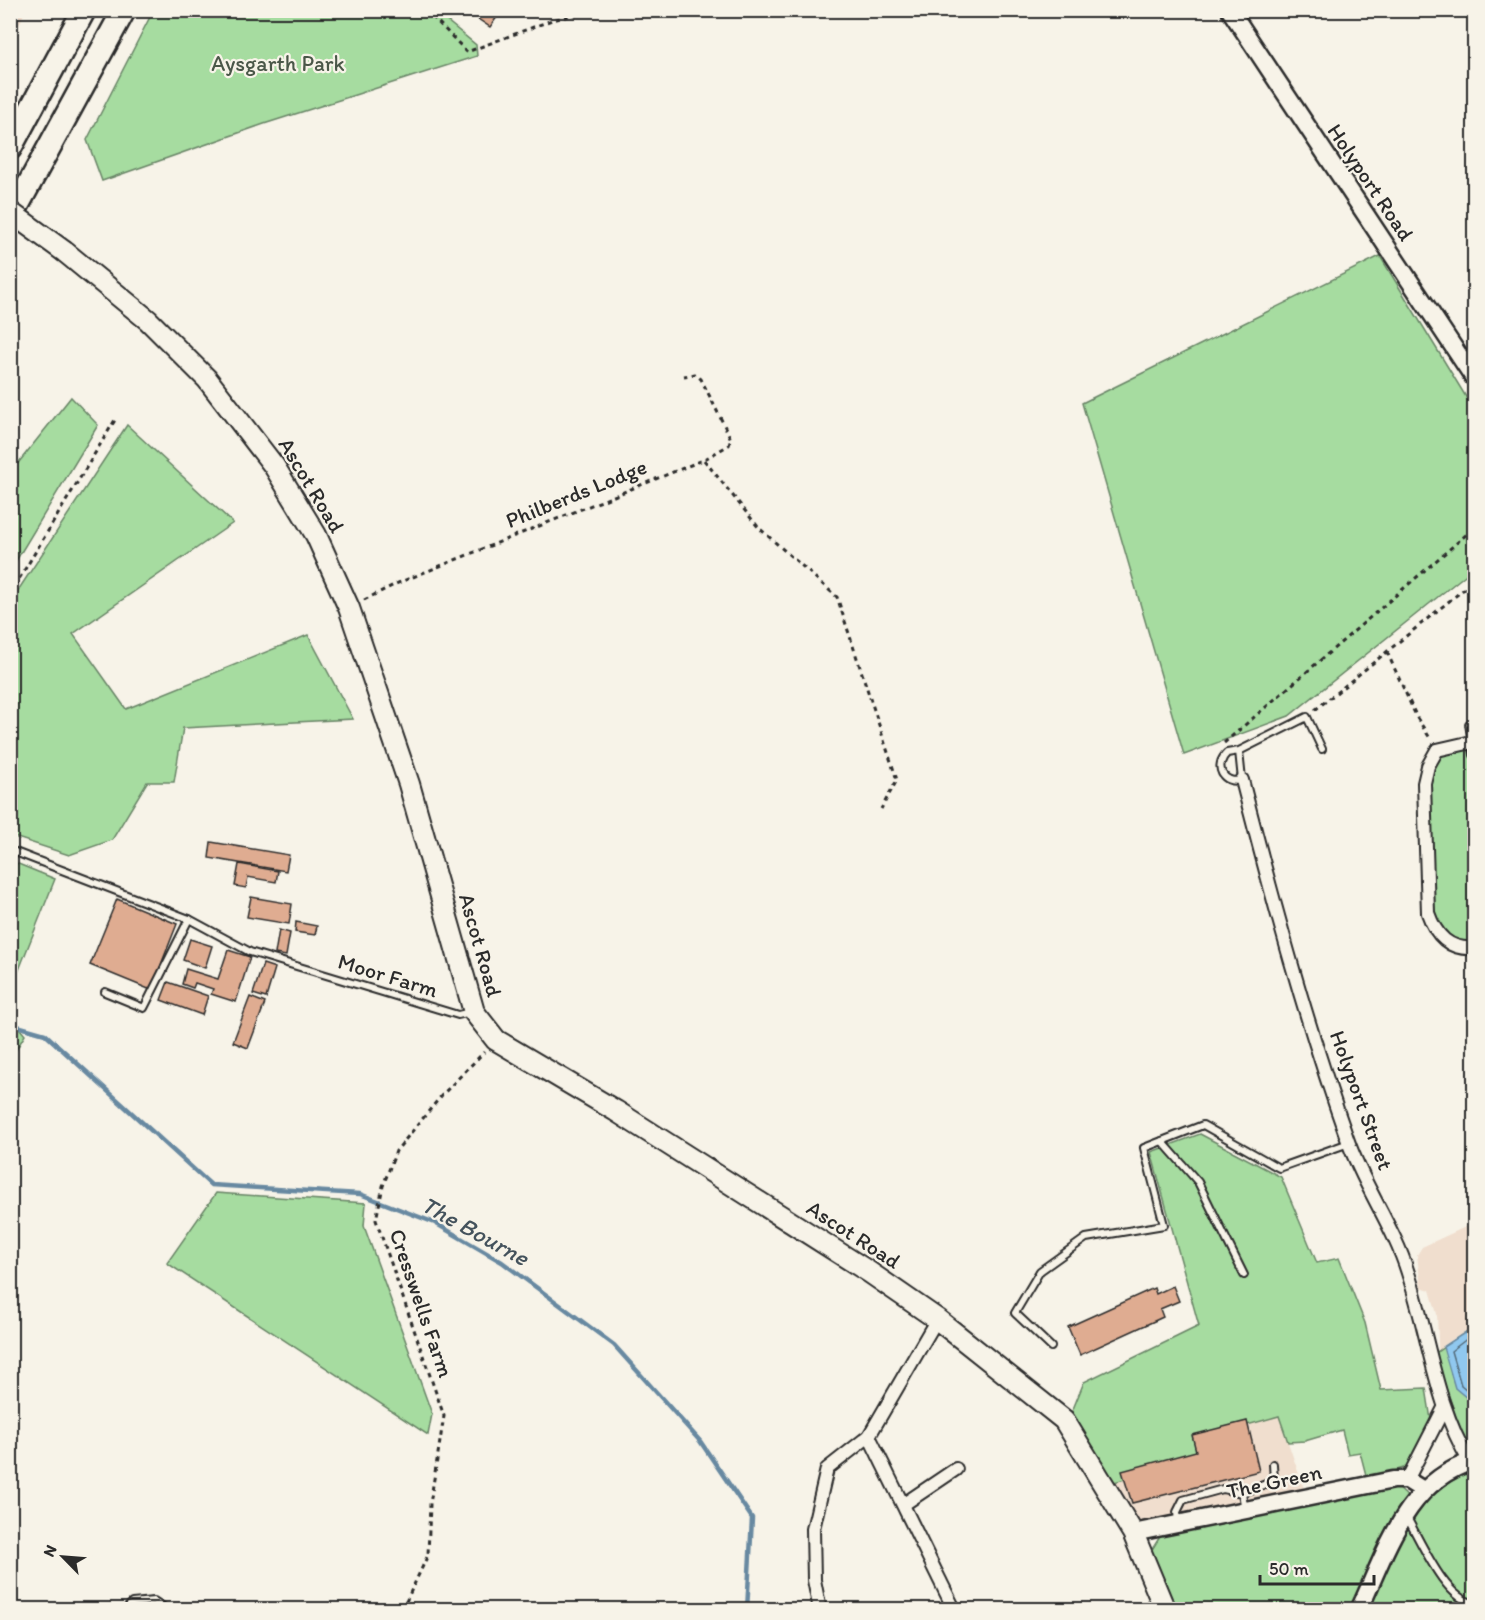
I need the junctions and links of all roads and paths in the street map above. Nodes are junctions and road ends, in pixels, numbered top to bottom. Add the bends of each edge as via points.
1 (84, 10) edge
2 (124, 10) edge
3 (426, 10) edge
4 (596, 10) edge
5 (646, 10) edge
6 (690, 10) edge
7 (1230, 10) edge
8 (581, 12) edge
9 (10, 148) edge
10 (10, 213) edge
11 (10, 219) edge
12 (684, 376) dead end
13 (1474, 378) edge
14 (115, 420) dead end
15 (703, 460) junction
16 (1474, 528) edge
17 (1474, 581) edge
18 (10, 594) edge
19 (349, 608) junction
20 (1387, 652) junction
21 (1307, 717) junction
22 (1469, 724) dead end
23 (1473, 748) edge
24 (1322, 749) dead end
25 (1437, 750) junction
26 (1239, 751) junction
27 (1227, 753) junction
28 (1242, 780) junction
29 (881, 810) dead end
30 (10, 850) edge
31 (189, 919) junction
32 (1474, 948) edge
33 (105, 992) dead end
34 (474, 1012) junction
35 (496, 1040) junction
36 (1162, 1141) junction
37 (1349, 1143) junction
38 (1244, 1275) dead end
39 (937, 1319) junction
40 (1051, 1347) dead end
41 (1444, 1408) junction
42 (869, 1436) junction
43 (1470, 1462) edge
44 (1273, 1464) dead end
45 (956, 1469) dead end
46 (1474, 1479) edge
47 (1407, 1480) junction
48 (1423, 1490) junction
49 (1242, 1493) junction
50 (904, 1504) junction
51 (1245, 1511) junction
52 (1405, 1513) junction
53 (1177, 1523) junction
54 (1133, 1533) junction
55 (1474, 1603) edge
56 (954, 1609) edge
57 (125, 1610) edge
58 (168, 1610) edge
59 (402, 1610) edge
60 (820, 1610) edge
61 (1165, 1610) edge
62 (1359, 1610) edge

1 - 9 highway
2 - 11 highway
3 - 8 path via 467,52
4 - 8 path
5 - 6 path via 673,15
7 - 13 street, Holyport Road
10 - 19 main road, Ascot Road, bridge via 65,252 155,326 207,379 242,421 303,511
12 - 15 path, Philberds Lodge via 695,374 702,379 731,439 729,445
14 - 18 path
15 - 19 path, Philberds Lodge via 398,583
15 - 29 path via 759,528 837,597 897,780
16 - 27 path via 1224,741
17 - 20 path
19 - 34 main road, Ascot Road via 409,784
20 - 21 path
20 - 25 path via 1417,718
21 - 24 lane
21 - 26 lane
22 - 23 lane
23 - 25 street
25 - 32 street via 1424,783 1428,913 1434,930 1447,943
26 - 27 lane
26 - 28 lane
27 - 28 lane via 1220,764 1224,777 1235,782
28 - 37 street, Holyport Street via 1275,910
30 - 31 lane, Moor Farm
31 - 33 lane via 144,1008
31 - 34 lane, Moor Farm via 250,952 458,1015
34 - 35 main road, Ascot Road
35 - 39 main road, Ascot Road via 616,1111
35 - 59 path, Cresswells Farm via 442,1095 396,1151 376,1220 444,1416 430,1504 428,1555
36 - 37 lane via 1203,1125 1280,1168
36 - 38 lane via 1198,1182
36 - 40 lane via 1144,1148 1164,1225 1086,1238 1040,1271 1015,1313
37 - 41 street, Holyport Street via 1408,1272
39 - 42 street
39 - 54 main road, Ascot Road via 1064,1420
41 - 43 street, Holyport Street via 1457,1442
41 - 47 street
42 - 50 street
42 - 60 street via 827,1469 813,1529 814,1580
43 - 46 lane
43 - 48 street
44 - 49 lane via 1274,1481
45 - 50 street
47 - 48 street
47 - 51 street, The Green
48 - 52 street
49 - 51 lane
49 - 53 lane via 1223,1489 1183,1500
50 - 56 street
51 - 53 street, The Green
52 - 55 lane via 1452,1593
52 - 62 street
53 - 54 street, The Green
54 - 61 main road, Ascot Road
57 - 58 lane via 132,1603 154,1601

